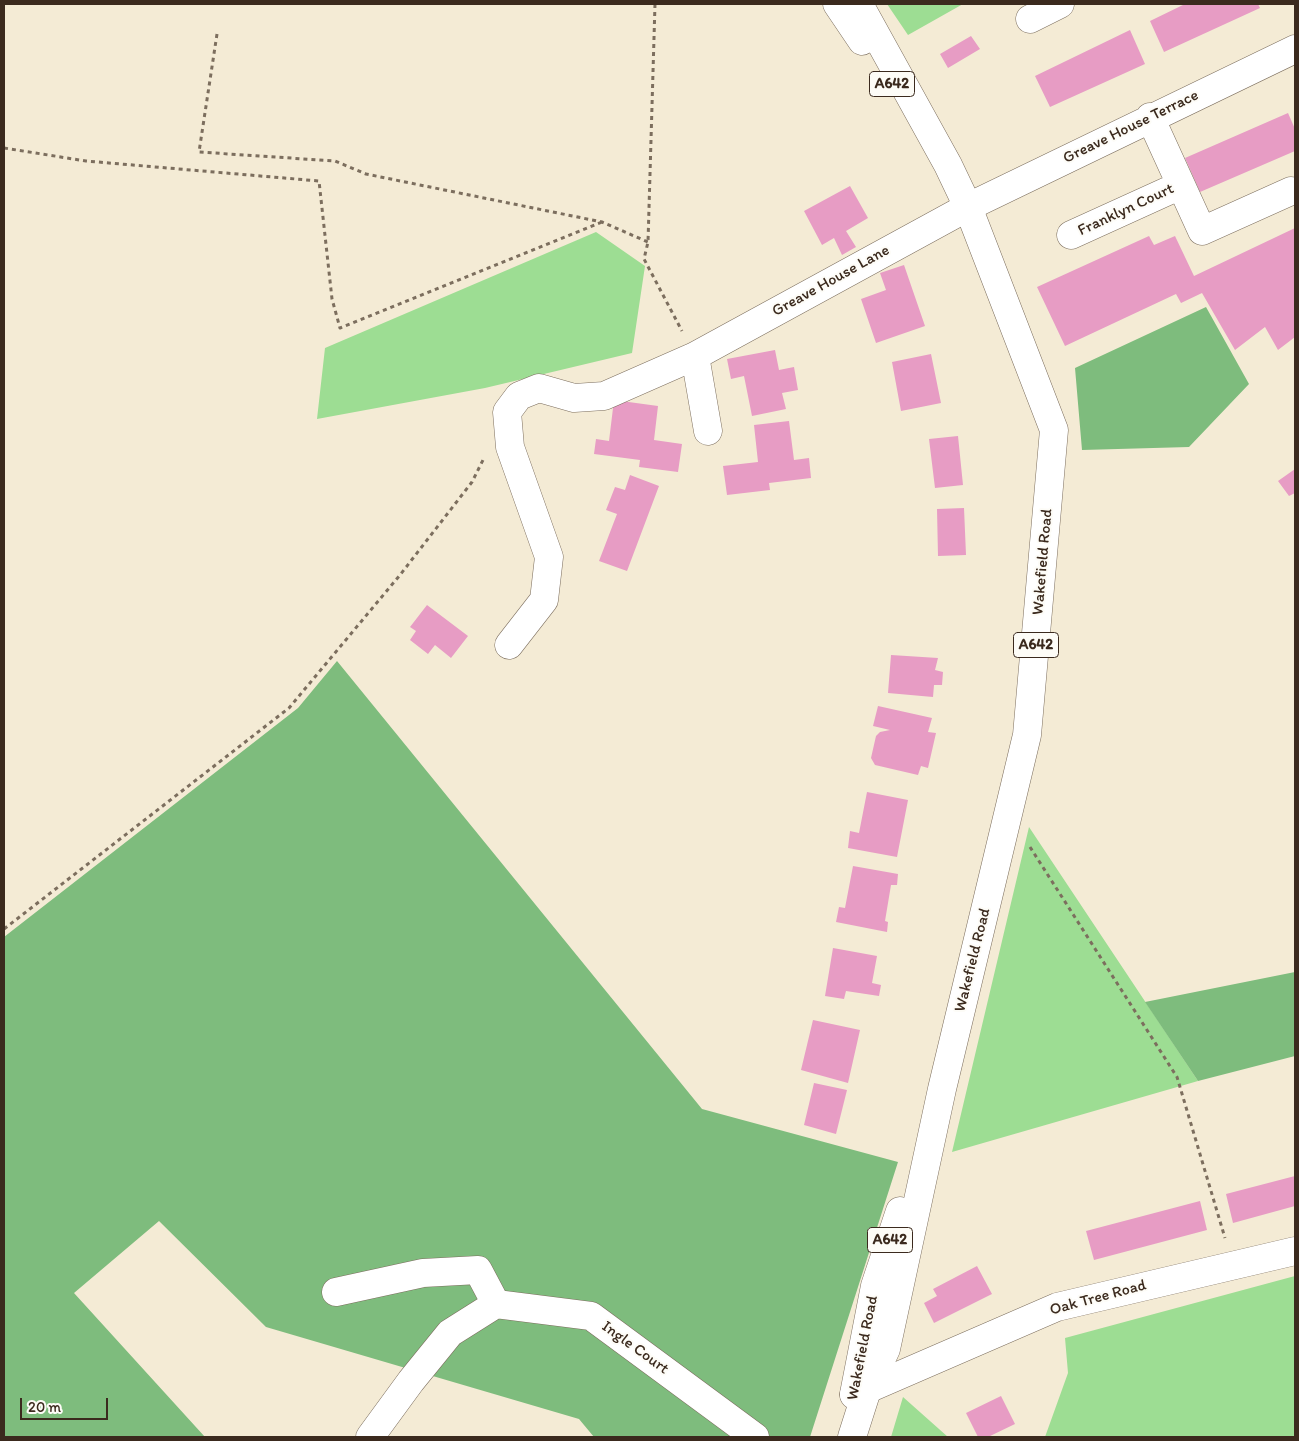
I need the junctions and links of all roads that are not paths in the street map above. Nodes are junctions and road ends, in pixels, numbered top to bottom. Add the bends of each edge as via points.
1 (837, 4) edge
2 (859, 4) edge
3 (1060, 4) edge
4 (1030, 19) dead end
5 (1295, 49) edge
6 (1150, 117) junction
7 (948, 165) junction
8 (1181, 185) junction
9 (1291, 191) dead end
10 (968, 207) junction
11 (1071, 235) dead end
12 (695, 356) junction
13 (708, 431) dead end
14 (509, 646) dead end
15 (1295, 1251) edge
16 (336, 1292) dead end
17 (496, 1304) junction
18 (860, 1392) junction
19 (370, 1437) edge
20 (755, 1437) edge
21 (845, 1437) edge
22 (852, 1437) edge

1 - 7 main road, Wakefield Road / A642
2 - 7 main road, Wakefield Road / A642
3 - 4 main road
5 - 6 main road, Greave House Terrace
6 - 8 main road, Franklyn Court
6 - 10 main road, Greave House Terrace
7 - 10 main road, Wakefield Road / A642
8 - 9 main road, Franklyn Court via 1202,231
8 - 11 main road, Franklyn Court
10 - 12 main road, Greave House Lane
10 - 18 main road, Wakefield Road / A642 via 1054,430 1027,735 942,1089 886,1349
12 - 13 main road
12 - 14 main road, Greave House Lane via 604,396 574,398 539,388 518,396 507,412 510,447 549,557 544,600
15 - 18 main road, Oak Tree Road via 1057,1306
16 - 17 main road via 423,1273 478,1270
17 - 19 main road via 450,1333
17 - 20 main road, Ingle Court via 591,1316
18 - 21 main road, Wakefield Road / A642
18 - 22 main road, Wakefield Road / A642

